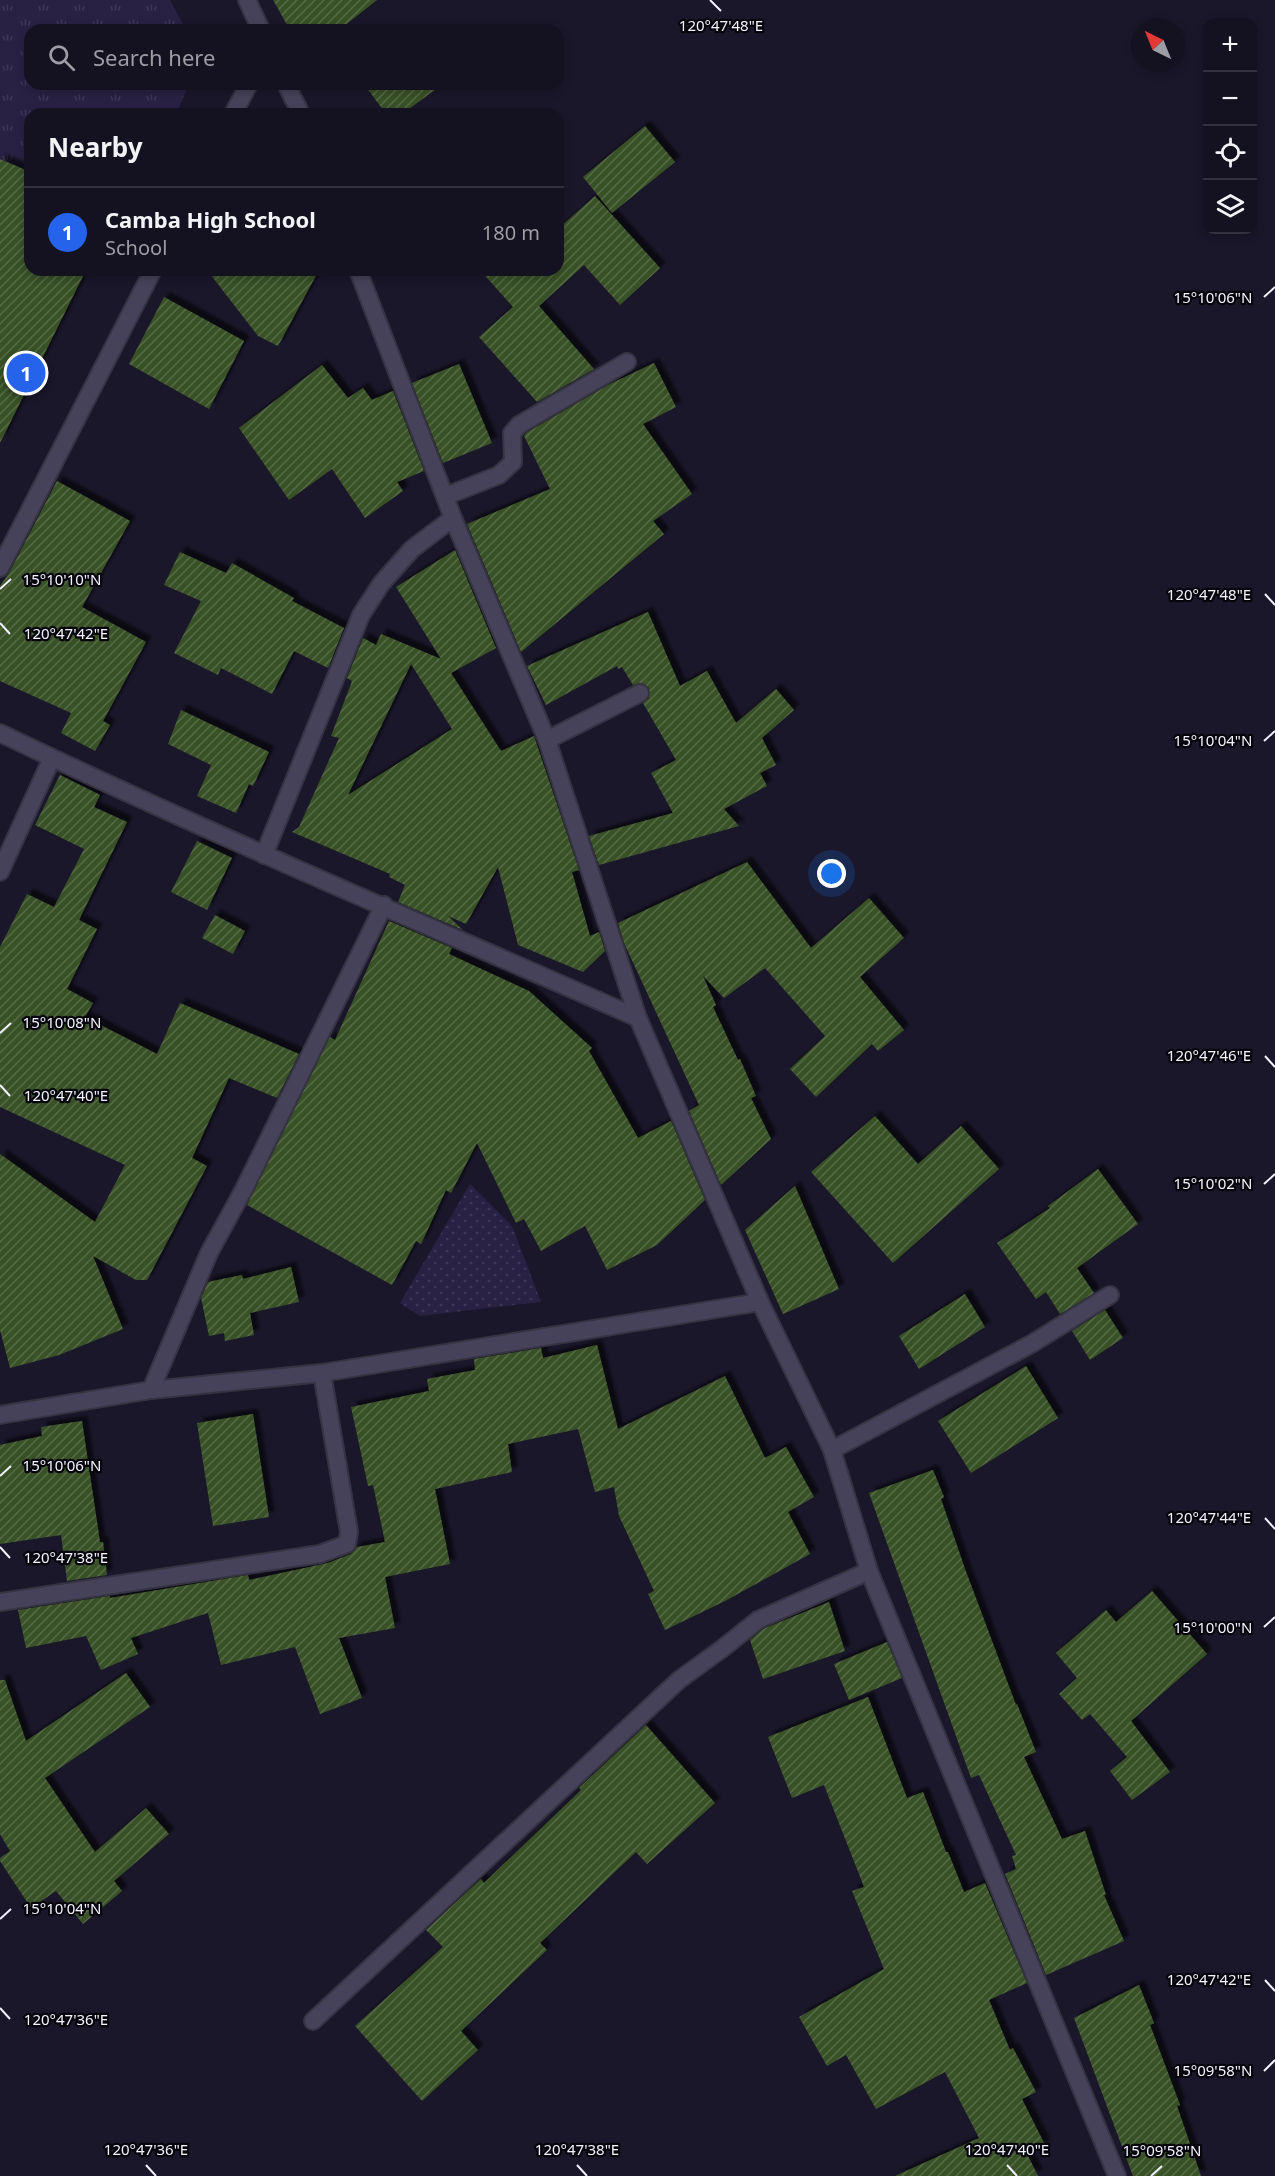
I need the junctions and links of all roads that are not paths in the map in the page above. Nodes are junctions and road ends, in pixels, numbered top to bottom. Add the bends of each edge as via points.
1 (248, 0) edge
2 (258, 24) edge
3 (246, 90) edge
4 (289, 90) edge
5 (236, 108) edge
6 (298, 108) edge
7 (150, 276) edge
8 (360, 276) edge
9 (627, 363) dead end
10 (446, 496) junction
11 (453, 518) junction
12 (0, 568) edge
13 (640, 693) dead end
14 (0, 733) edge
15 (547, 740) junction
16 (52, 758) junction
17 (264, 855) junction
18 (0, 872) edge
19 (384, 905) junction
20 (638, 1018) junction
21 (1110, 1295) dead end
22 (760, 1302) junction
23 (322, 1373) junction
24 (151, 1390) junction
25 (0, 1415) edge
26 (832, 1450) junction
27 (869, 1571) junction
28 (0, 1602) edge
29 (313, 2020) dead end
30 (1117, 2176) edge

1 - 2 street
3 - 5 street
4 - 6 street
7 - 12 street
8 - 10 street
9 - 10 street via 519,425 512,433 513,462 499,476
10 - 11 street
11 - 15 street
11 - 17 street via 412,549 381,584 361,615
13 - 15 street
14 - 16 street
15 - 20 street
16 - 17 street
16 - 18 street
17 - 19 street
19 - 20 street
19 - 24 street via 209,1253
20 - 22 street
21 - 26 street via 1034,1343
22 - 23 street
22 - 26 street
23 - 24 street
23 - 28 street via 349,1532 347,1544 320,1554
24 - 25 street
26 - 27 street
27 - 29 street via 758,1620 679,1680
27 - 30 street

